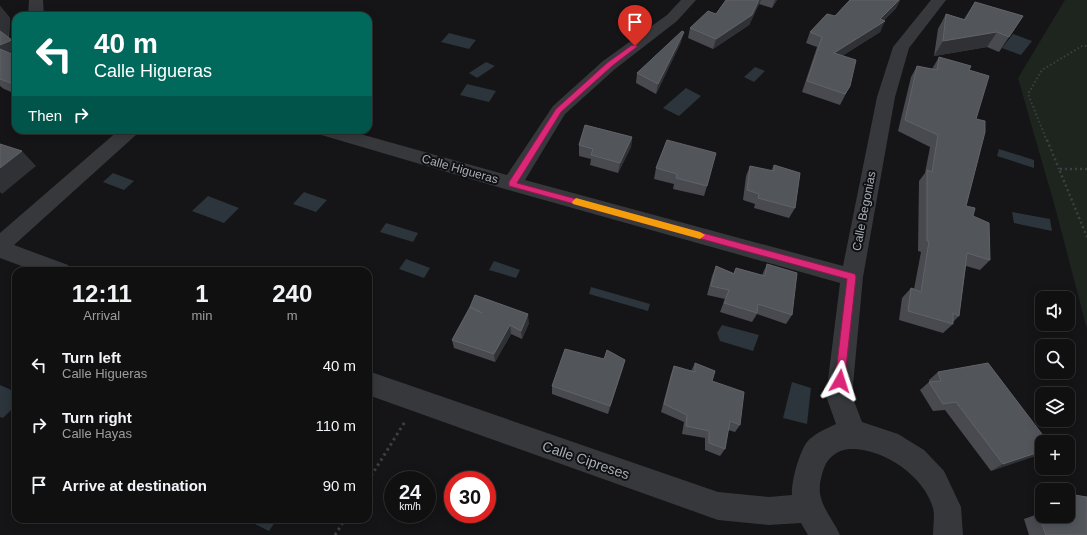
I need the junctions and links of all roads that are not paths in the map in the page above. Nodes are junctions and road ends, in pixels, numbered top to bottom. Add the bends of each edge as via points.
1 (36, 0) edge
2 (689, 0) edge
3 (939, 0) edge
4 (36, 12) edge
5 (126, 134) edge
6 (338, 134) edge
7 (512, 184) junction
8 (0, 245) edge
9 (0, 249) edge
10 (49, 267) edge
11 (852, 277) junction
12 (372, 384) edge
13 (853, 434) junction
14 (810, 508) junction
15 (825, 535) edge
16 (948, 535) edge

1 - 4 street
2 - 7 street via 672,18 609,65 559,110
3 - 11 street, Calle Begonias via 901,47 886,97
5 - 8 street
6 - 7 street, Calle Higueras
7 - 11 street, Calle Higueras
9 - 10 street
11 - 13 street, Calle Begonias via 839,396
12 - 14 street, Calle Cipreses via 718,506 769,511
13 - 14 street via 833,438 818,448 808,464 805,485
13 - 16 street via 875,437 897,446 918,461 934,482 945,504
14 - 15 street

